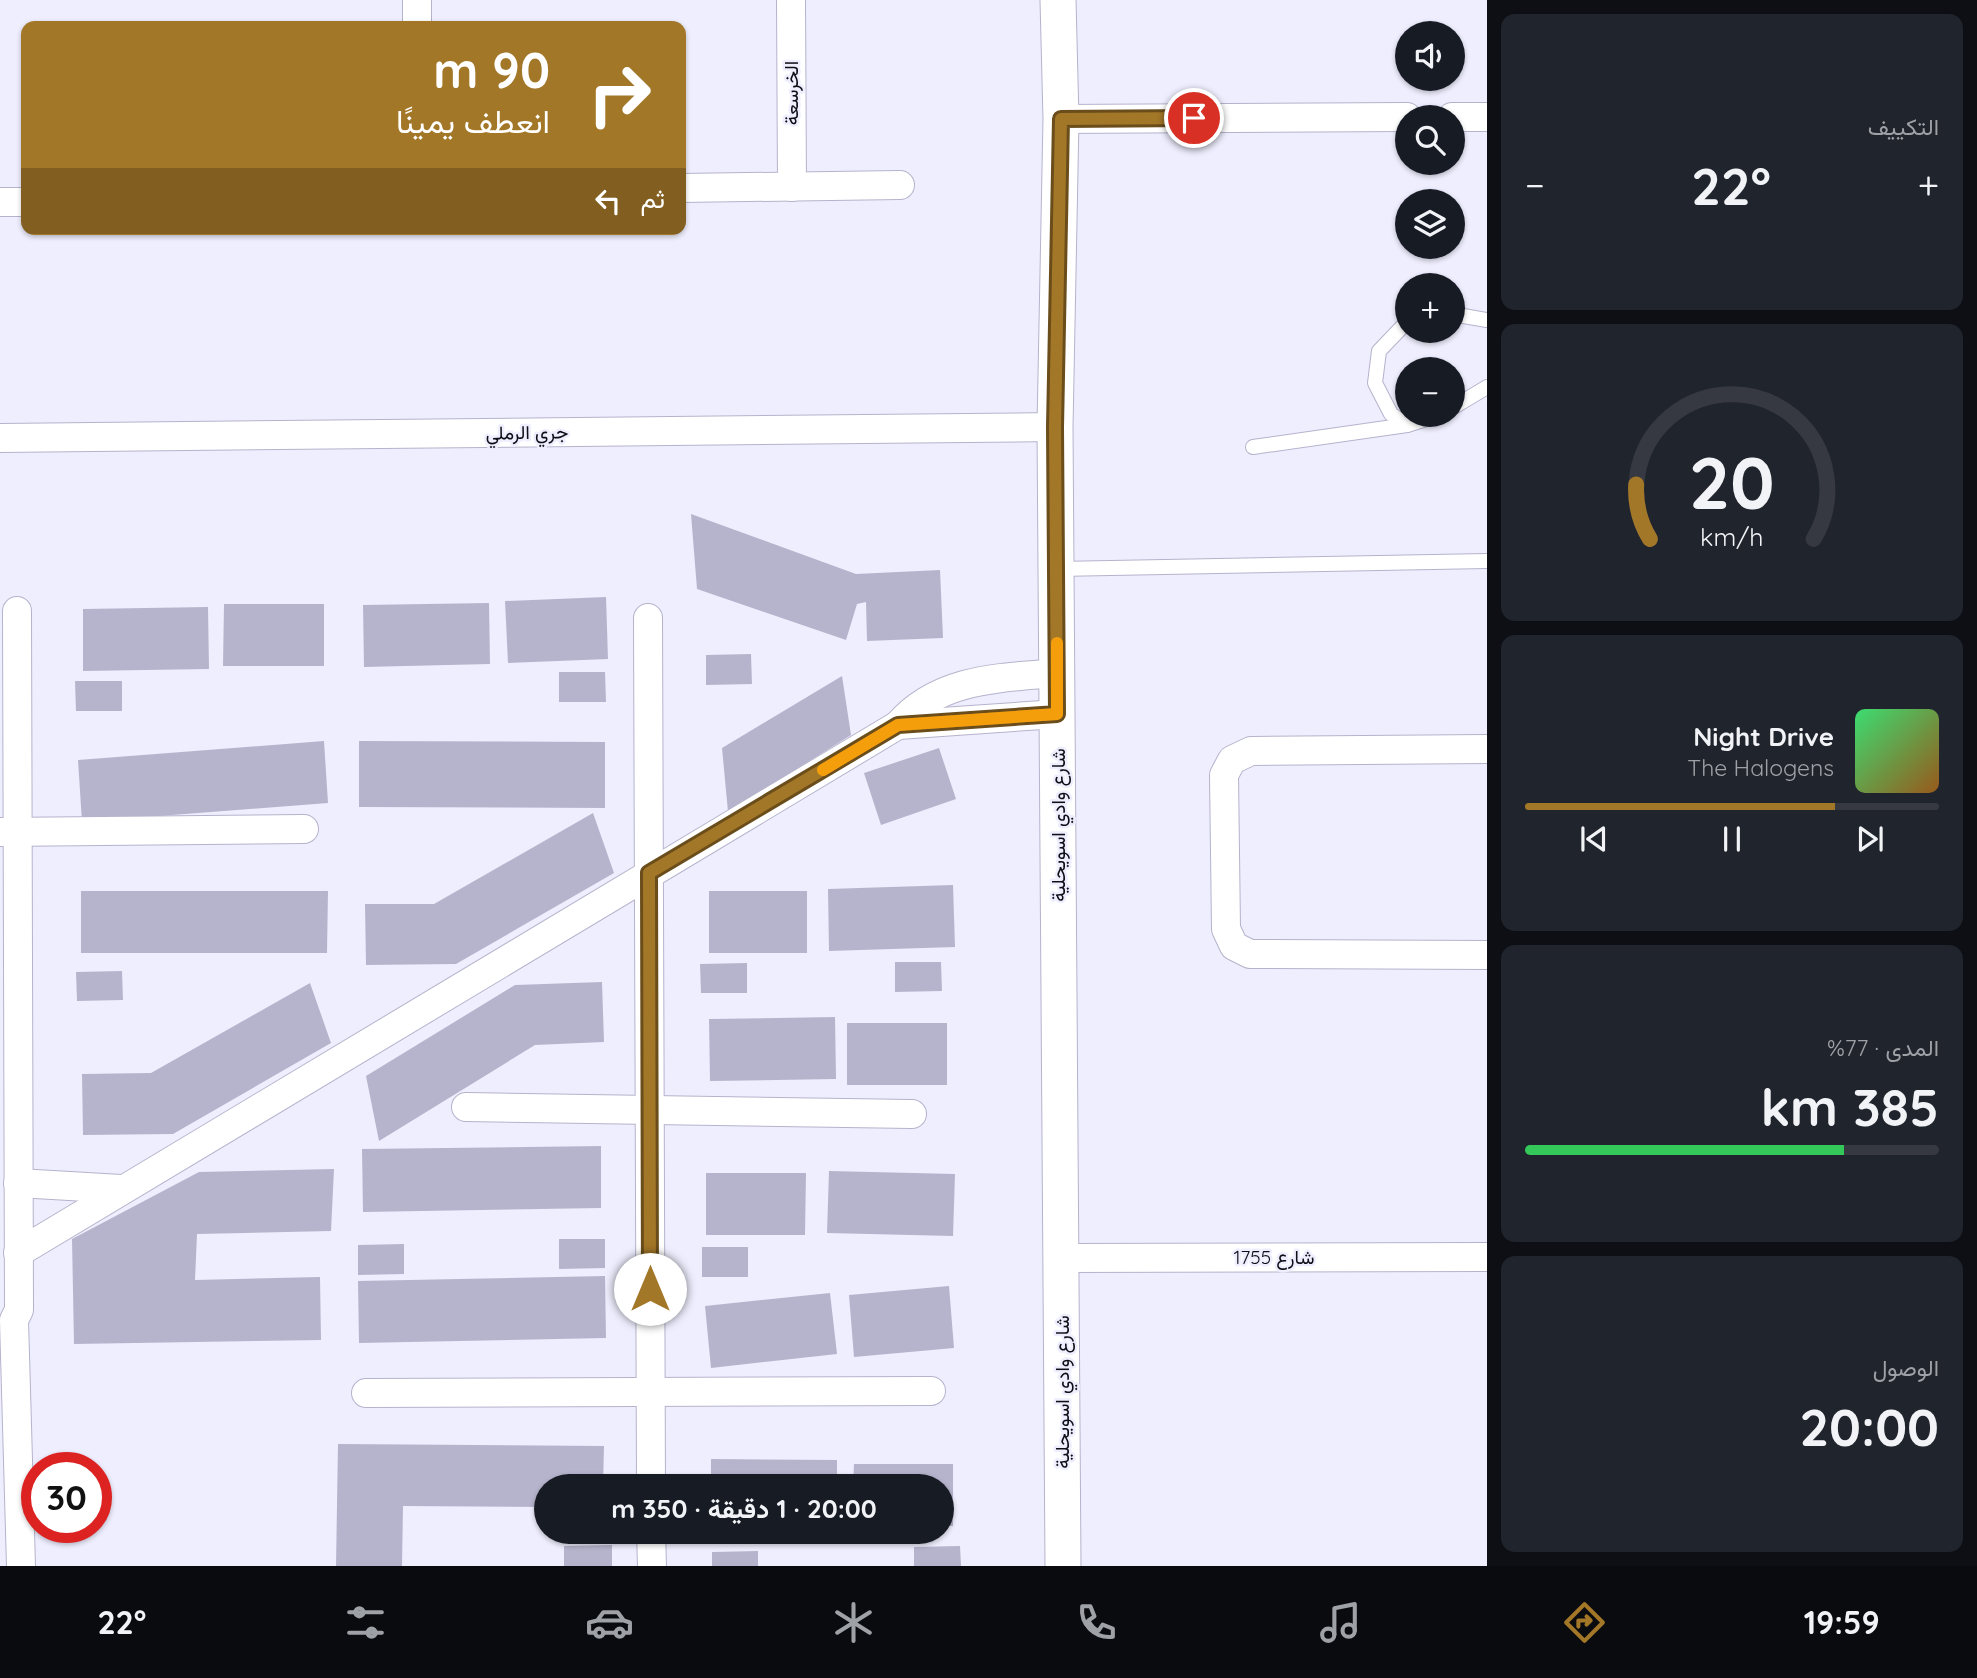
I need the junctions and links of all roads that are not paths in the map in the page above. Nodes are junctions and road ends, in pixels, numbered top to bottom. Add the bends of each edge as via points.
1 (417, 0) edge
2 (791, 0) edge
3 (1058, 0) edge
4 (417, 21) edge
5 (1395, 117) edge
6 (1465, 117) edge
7 (1487, 117) edge
8 (1061, 119) junction
9 (900, 185) dead end
10 (792, 187) junction
11 (686, 188) edge
12 (0, 202) edge
13 (21, 202) edge
14 (1465, 316) edge
15 (1487, 320) edge
16 (1395, 334) edge
17 (1487, 387) edge
18 (1465, 400) edge
19 (1395, 417) edge
20 (1055, 427) junction
21 (1395, 427) edge
22 (0, 438) edge
23 (1252, 447) dead end
24 (1487, 561) edge
25 (1056, 569) junction
26 (17, 611) dead end
27 (648, 618) dead end
28 (1057, 673) junction
29 (1057, 714) junction
30 (898, 725) junction
31 (1487, 749) edge
32 (304, 830) dead end
33 (9, 832) edge
34 (649, 873) junction
35 (1487, 955) edge
36 (466, 1107) dead end
37 (650, 1110) junction
38 (912, 1114) dead end
39 (9, 1122) edge
40 (18, 1183) junction
41 (121, 1189) junction
42 (18, 1253) junction
43 (1487, 1257) edge
44 (1062, 1258) junction
45 (7, 1321) edge
46 (931, 1391) dead end
47 (651, 1392) junction
48 (366, 1393) dead end
49 (651, 1474) edge
50 (651, 1544) edge
51 (21, 1566) edge
52 (652, 1566) edge
53 (1063, 1566) edge

1 - 4 street
2 - 10 street, الخرسعة
3 - 8 street, شارع وادي اسويحلية
5 - 8 street
6 - 7 street
8 - 20 street, شارع وادي اسويحلية
9 - 10 street
10 - 11 street
12 - 13 street
14 - 15 lane
16 - 19 lane via 1379,351 1376,383
17 - 18 lane
20 - 22 street, جري الرملي
20 - 25 street, شارع وادي اسويحلية
21 - 23 lane
24 - 25 lane
25 - 28 street, شارع وادي اسويحلية
26 - 33 street
27 - 34 street
28 - 29 street, شارع وادي اسويحلية
28 - 30 street via 964,684 922,702
29 - 30 street
29 - 44 street, شارع وادي اسويحلية
30 - 34 street
31 - 35 street via 1251,751 1232,760 1224,775 1224,789 1226,929 1234,946 1250,954
32 - 33 street
33 - 39 street
34 - 37 street
34 - 41 street
36 - 37 street
37 - 38 street
37 - 47 street
39 - 40 street
40 - 41 street
40 - 42 street
41 - 42 street
42 - 45 street via 19,1310 18,1316
43 - 44 street, شارع 1755
44 - 53 street, شارع وادي اسويحلية
45 - 51 street
46 - 47 street
47 - 48 street
47 - 49 street
50 - 52 street

